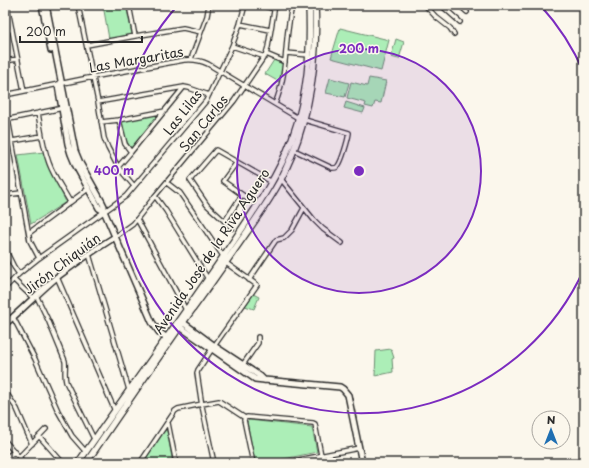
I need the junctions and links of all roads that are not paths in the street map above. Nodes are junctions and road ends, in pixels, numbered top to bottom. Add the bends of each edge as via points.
1 (7, 5) edge
2 (42, 5) edge
3 (46, 5) edge
4 (78, 5) edge
5 (130, 5) edge
6 (209, 5) edge
7 (245, 5) edge
8 (261, 5) edge
9 (292, 5) edge
10 (309, 5) edge
11 (315, 5) edge
12 (425, 5) edge
13 (441, 5) edge
14 (459, 5) edge
15 (274, 7) edge
16 (467, 12) dead end
17 (460, 22) dead end
18 (240, 24) junction
19 (12, 29) junction
20 (5, 30) edge
21 (270, 30) junction
22 (201, 32) junction
23 (454, 34) dead end
24 (136, 36) junction
25 (87, 45) junction
26 (232, 46) junction
27 (286, 53) junction
28 (312, 55) junction
29 (265, 56) junction
30 (18, 59) junction
31 (191, 59) junction
32 (5, 62) edge
33 (285, 62) junction
34 (221, 71) junction
35 (93, 77) junction
36 (59, 84) junction
37 (245, 86) junction
38 (184, 87) junction
39 (24, 91) junction
40 (5, 95) edge
41 (210, 95) junction
42 (98, 102) junction
43 (275, 104) junction
44 (64, 108) junction
45 (165, 111) junction
46 (38, 113) junction
47 (6, 119) edge
48 (301, 119) junction
49 (119, 120) junction
50 (101, 122) junction
51 (42, 136) junction
52 (12, 141) junction
53 (294, 150) junction
54 (131, 152) junction
55 (236, 162) junction
56 (118, 168) junction
57 (281, 179) junction
58 (272, 182) junction
59 (167, 183) junction
60 (134, 186) junction
61 (88, 189) junction
62 (21, 193) junction
63 (5, 195) edge
64 (242, 195) junction
65 (155, 196) junction
66 (251, 201) dead end
67 (70, 202) junction
68 (304, 208) junction
69 (104, 211) junction
70 (137, 219) junction
71 (225, 221) junction
72 (232, 228) dead end
73 (29, 233) junction
74 (116, 237) junction
75 (342, 243) dead end
76 (5, 249) edge
77 (89, 254) junction
78 (223, 256) junction
79 (38, 258) junction
80 (226, 263) junction
81 (19, 274) junction
82 (57, 277) junction
83 (208, 279) junction
84 (14, 280) junction
85 (250, 280) junction
86 (5, 288) edge
87 (35, 297) junction
88 (198, 297) junction
89 (186, 310) junction
90 (13, 317) junction
91 (180, 323) junction
92 (5, 324) edge
93 (258, 337) dead end
94 (168, 339) junction
95 (213, 347) junction
96 (242, 365) junction
97 (129, 390) junction
98 (5, 392) edge
99 (202, 404) junction
100 (115, 411) junction
101 (245, 418) junction
102 (168, 423) junction
103 (46, 430) dead end
104 (39, 436) junction
105 (94, 439) junction
106 (5, 442) edge
107 (32, 444) junction
108 (359, 448) junction
109 (14, 452) junction
110 (86, 452) junction
111 (321, 455) junction
112 (19, 457) junction
113 (5, 458) edge
114 (24, 463) edge
115 (63, 463) edge
116 (78, 463) edge
117 (86, 463) edge
118 (140, 463) edge
119 (176, 463) edge
120 (214, 463) edge
121 (253, 463) edge
122 (284, 463) edge
123 (362, 463) edge

1 - 19 street
2 - 36 street
3 - 36 street
4 - 25 street
5 - 24 street
6 - 22 street
7 - 18 street, Las Lilas
8 - 15 street
9 - 27 street
10 - 28 main road, Avenida José de la Riva Aguero
11 - 28 main road, Avenida José de la Riva Aguero via 316,35
12 - 23 street
13 - 17 street
14 - 16 street
15 - 21 street, San Carlos
18 - 21 street
18 - 26 street, Las Lilas
19 - 20 street
19 - 30 street
21 - 29 street, San Carlos
22 - 24 street via 183,28
22 - 31 street
24 - 25 street
25 - 35 street
26 - 29 street
26 - 34 street, Las Lilas
27 - 28 street
27 - 33 street
28 - 48 main road, Avenida José de la Riva Aguero via 311,89
29 - 33 street
29 - 37 street, San Carlos
30 - 32 street
30 - 39 street
31 - 34 street, Las Margaritas via 202,61
31 - 35 street, Las Margaritas
33 - 43 street via 280,92
34 - 37 street, Las Margaritas
34 - 41 street, Las Lilas
35 - 36 street, Las Margaritas
35 - 42 street
36 - 39 street, Las Margaritas
36 - 44 street
37 - 43 street, Las Margaritas
37 - 59 street, San Carlos
38 - 41 street
38 - 42 street
38 - 45 street
39 - 40 street, Las Margaritas
41 - 60 street, Las Lilas
42 - 50 street
43 - 48 street, Las Margaritas
44 - 46 street
44 - 61 street via 68,144
44 - 69 street via 74,151 104,206
45 - 49 street
45 - 54 street
46 - 47 street
46 - 51 street
47 - 52 street
48 - 53 main road, Avenida José de la Riva Aguero
48 - 53 street, Las Margaritas via 349,133 341,162 335,168
48 - 58 main road, Avenida José de la Riva Aguero
49 - 50 street
49 - 54 street via 125,144
50 - 56 street via 104,138
51 - 52 street
51 - 67 street via 50,166
52 - 62 street
53 - 57 main road, Avenida José de la Riva Aguero
54 - 56 street
55 - 58 street
55 - 64 street via 223,181
55 - 71 street via 216,150 190,180 207,205
56 - 60 street
57 - 68 street
57 - 80 main road, Avenida José de la Riva Aguero
58 - 78 main road, Avenida José de la Riva Aguero
59 - 65 street, San Carlos
59 - 78 street via 180,193
60 - 69 street, Las Lilas via 126,196
61 - 67 street
61 - 69 street via 99,208
62 - 63 street
62 - 73 street
64 - 66 street
64 - 71 street
65 - 70 street, San Carlos
65 - 83 street
67 - 73 street
68 - 75 street via 323,229
68 - 85 street via 292,230 284,238 276,240
69 - 74 street
69 - 79 street, Las Lilas
70 - 74 street, San Carlos
70 - 89 street
71 - 72 street
73 - 79 street
74 - 77 street, Jirón Chiquián
74 - 94 street via 152,322
76 - 81 street
77 - 82 street, Jirón Chiquián
77 - 97 street
78 - 83 main road, Avenida José de la Riva Aguero
79 - 81 street, Las Lilas
80 - 85 street
80 - 88 main road, Avenida José de la Riva Aguero
81 - 84 street, Las Lilas
82 - 87 street, Jirón Chiquián
82 - 100 street
83 - 88 main road, Avenida José de la Riva Aguero
84 - 86 street, Las Lilas
84 - 87 street
85 - 95 street via 257,285
87 - 90 street, Jirón Chiquián
87 - 105 street via 49,322 65,361 66,382
88 - 89 main road, Avenida José de la Riva Aguero
88 - 91 main road, Avenida José de la Riva Aguero
89 - 91 main road, Avenida José de la Riva Aguero
90 - 92 street, Jirón Chiquián
90 - 110 street via 72,436
91 - 94 main road, Avenida José de la Riva Aguero
91 - 95 street
93 - 96 street via 258,344
94 - 97 main road, Avenida José de la Riva Aguero
94 - 117 main road, Avenida José de la Riva Aguero
95 - 96 street
95 - 99 street via 197,373
96 - 108 street via 255,379 343,389 348,395
97 - 100 main road, Avenida José de la Riva Aguero
98 - 107 street via 17,409
99 - 101 street via 221,401
99 - 102 street via 178,409
99 - 120 street
100 - 105 main road, Avenida José de la Riva Aguero
101 - 111 street via 313,423
101 - 121 street
102 - 118 street
102 - 119 street
103 - 104 street
104 - 107 street
104 - 115 street
105 - 110 main road, Avenida José de la Riva Aguero
106 - 109 street
107 - 112 street
108 - 111 street
108 - 123 street
109 - 112 street
109 - 113 street
110 - 116 main road, Avenida José de la Riva Aguero
111 - 122 street
112 - 114 street

